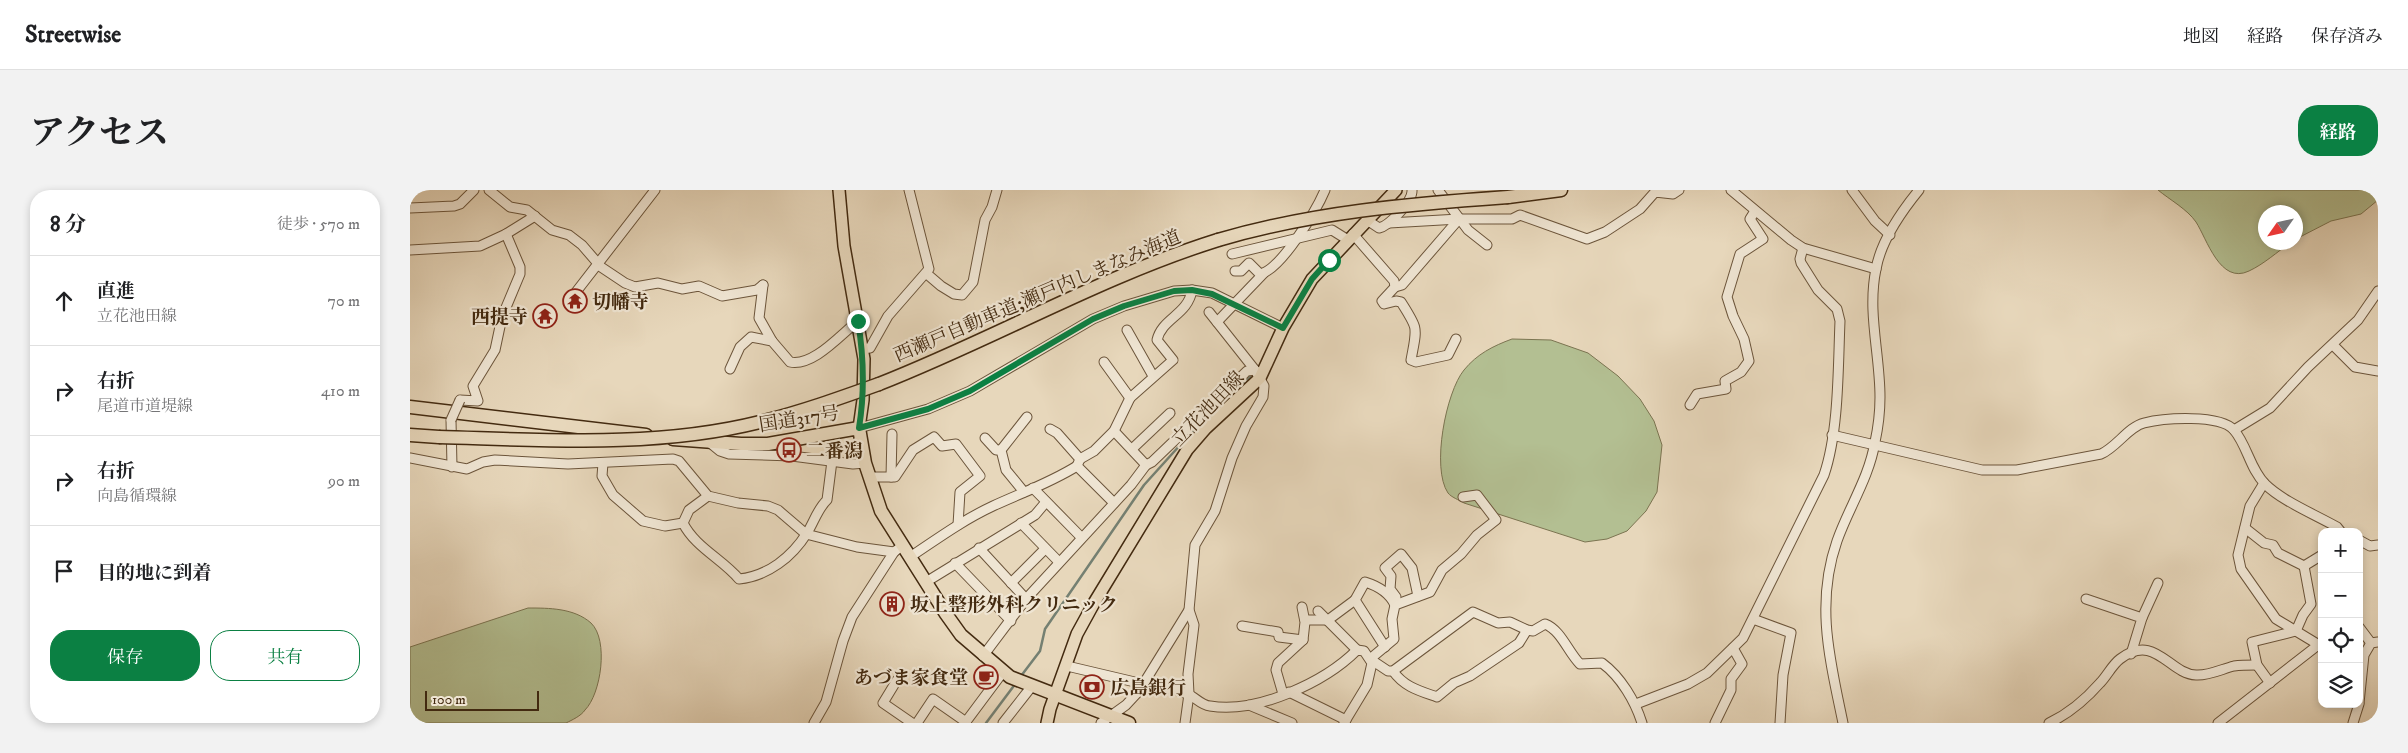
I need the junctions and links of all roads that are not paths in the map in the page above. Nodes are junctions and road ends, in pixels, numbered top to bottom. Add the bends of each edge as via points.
1 (474, 190) edge
2 (490, 190) edge
3 (654, 190) edge
4 (839, 190) edge
5 (908, 190) edge
6 (997, 190) edge
7 (1325, 190) edge
8 (1396, 190) edge
9 (1412, 190) edge
10 (1438, 190) edge
11 (1561, 190) edge
12 (1679, 190) edge
13 (1731, 190) edge
14 (1852, 190) edge
15 (1919, 190) edge
16 (410, 208) edge
17 (1755, 211) junction
18 (535, 216) junction
19 (1459, 219) junction
20 (1367, 220) junction
21 (1389, 223) junction
22 (506, 234) junction
23 (1890, 235) junction
24 (1350, 237) junction
25 (1298, 238) junction
26 (1487, 245) dead end
27 (1803, 248) junction
28 (410, 250) edge
29 (1232, 254) dead end
30 (598, 264) junction
31 (1876, 269) junction
32 (1235, 271) dead end
33 (1264, 273) junction
34 (927, 274) junction
35 (1394, 287) junction
36 (1192, 290) junction
37 (2378, 291) edge
38 (576, 292) dead end
39 (1235, 303) junction
40 (1209, 312) dead end
41 (858, 321) junction
42 (1217, 322) junction
43 (1283, 328) junction
44 (1127, 330) dead end
45 (1456, 339) dead end
46 (772, 341) junction
47 (2333, 345) junction
48 (862, 350) junction
49 (1104, 362) dead end
50 (730, 369) dead end
51 (2378, 371) edge
52 (1258, 374) junction
53 (1154, 376) junction
54 (1130, 398) junction
55 (1690, 405) dead end
56 (410, 407) edge
57 (1170, 413) dead end
58 (1027, 417) dead end
59 (859, 428) junction
60 (1050, 429) dead end
61 (2234, 430) junction
62 (1114, 431) junction
63 (892, 434) dead end
64 (410, 435) edge
65 (1832, 435) junction
66 (984, 438) dead end
67 (709, 442) junction
68 (1875, 444) junction
69 (1001, 450) junction
70 (1132, 450) junction
71 (410, 458) edge
72 (832, 461) junction
73 (1078, 462) junction
74 (603, 463) junction
75 (865, 464) junction
76 (1146, 465) junction
77 (452, 467) junction
78 (869, 477) junction
79 (891, 477) junction
80 (2264, 483) junction
81 (1034, 488) junction
82 (1024, 492) junction
83 (708, 496) junction
84 (1463, 497) dead end
85 (1046, 502) junction
86 (1114, 503) junction
87 (682, 523) junction
88 (1021, 523) junction
89 (958, 525) junction
90 (2245, 528) junction
91 (2338, 528) edge
92 (806, 534) junction
93 (1081, 537) junction
94 (2363, 542) edge
95 (2378, 545) edge
96 (979, 548) junction
97 (1046, 549) junction
98 (902, 552) junction
99 (2318, 557) edge
100 (1059, 562) junction
101 (955, 563) junction
102 (2304, 566) junction
103 (926, 582) junction
104 (1011, 583) junction
105 (2158, 584) dead end
106 (1418, 596) junction
107 (2086, 598) dead end
108 (1026, 599) junction
109 (1355, 600) junction
110 (1398, 604) junction
111 (1302, 606) dead end
112 (1190, 610) junction
113 (1318, 610) dead end
114 (2142, 618) junction
115 (1753, 619) junction
116 (1011, 620) junction
117 (1304, 620) junction
118 (1328, 620) junction
119 (1242, 626) dead end
120 (1527, 630) junction
121 (2296, 631) junction
122 (2363, 632) edge
123 (1303, 640) junction
124 (2374, 642) edge
125 (2318, 643) edge
126 (2318, 646) edge
127 (1385, 647) junction
128 (1733, 648) junction
129 (1357, 650) junction
130 (2131, 654) junction
131 (983, 656) junction
132 (1370, 659) junction
133 (2257, 665) junction
134 (2363, 665) edge
135 (1067, 666) junction
136 (1393, 671) junction
137 (1007, 674) junction
138 (897, 680) dead end
139 (2270, 683) junction
140 (1029, 685) junction
141 (1142, 686) junction
142 (1286, 693) junction
143 (1189, 694) junction
144 (1056, 695) junction
145 (1636, 704) junction
146 (1249, 705) junction
147 (2358, 708) edge
148 (1105, 719) edge
149 (1345, 721) edge
150 (966, 722) edge
151 (814, 723) edge
152 (912, 723) edge
153 (917, 723) edge
154 (1003, 723) edge
155 (1047, 723) edge
156 (1128, 723) edge
157 (1185, 723) edge
158 (1292, 723) edge
159 (1642, 723) edge
160 (1715, 723) edge
161 (1780, 723) edge
162 (1843, 723) edge
163 (2049, 723) edge
164 (2218, 723) edge
165 (2353, 723) edge

1 - 16 street via 454,206
2 - 18 street via 510,207 527,210
3 - 30 street
4 - 41 main road via 844,246
5 - 34 street via 928,258
6 - 34 street via 983,229 975,275 967,290 962,295 954,294
7 - 25 street
8 - 20 main road, 立花池田線
9 - 21 street via 1411,198
10 - 19 street
11 - 64 highway, 西瀬戸自動車道;瀬戸内しまなみ海道, bridge via 1348,211 1218,240 1126,273 944,358 879,384 767,420 716,430 606,441
12 - 19 street via 1673,194 1655,192 1640,209 1605,232 1587,239 1520,215
13 - 17 street
14 - 23 street
15 - 23 street
17 - 27 street
17 - 55 street via 1750,219 1763,238 1740,254 1727,297 1749,361 1741,372 1725,381 1726,389 1696,394
18 - 22 street
18 - 30 street via 552,230 569,235
19 - 21 street
19 - 26 street
19 - 35 street via 1402,285
20 - 21 street via 1379,228
20 - 24 main road, 立花池田線
22 - 28 street via 480,246
22 - 77 street, bridge via 520,274 502,318 495,350 473,386 478,401 460,400 451,420
23 - 31 street
24 - 25 street via 1332,230
24 - 35 street via 1384,269 1394,281
24 - 43 main road, 立花池田線 via 1312,279
25 - 29 street
25 - 33 street
27 - 31 street
27 - 65 street via 1801,263 1818,290 1837,309 1840,321
30 - 38 street
30 - 46 street via 636,287 658,283 682,288 699,286 722,296 757,290 763,285 759,318
31 - 68 street via 1872,300 1880,397
32 - 33 street via 1241,271 1249,263 1260,274
33 - 39 street
34 - 48 street via 888,316 870,348
35 - 45 street via 1382,301 1384,304 1401,302 1415,324 1413,362 1448,355
36 - 39 street
36 - 53 street via 1184,308 1159,330 1157,340 1172,360
36 - 59 street via 1174,291 1124,306 1066,334 970,391 928,409
37 - 47 street via 2358,320
39 - 42 street
39 - 43 street
40 - 42 street
41 - 46 street via 805,362 790,362
41 - 48 main road
42 - 52 street
43 - 52 main road, 立花池田線
44 - 53 street
46 - 50 street via 751,337 745,340
47 - 51 street via 2355,368
47 - 61 street via 2270,408
48 - 59 main road via 863,400
49 - 54 street
52 - 76 street via 1247,371
52 - 112 street via 1264,386 1263,396 1232,458 1215,511 1195,545
52 - 135 main road, 立花池田線 via 1187,450 1094,603 1077,634
53 - 54 street
54 - 62 street
56 - 67 highway, 国道317号
57 - 70 street
58 - 69 street
59 - 67 highway, 国道317号 via 768,444
59 - 75 highway, 国道317号
60 - 73 street via 1057,433
61 - 68 street via 2211,420 2142,423 2101,454 2001,471 1982,470
61 - 80 street
62 - 70 street
62 - 73 street via 1094,452
63 - 79 street
65 - 68 street
65 - 115 street via 1824,475
66 - 69 street via 996,450
67 - 72 street via 729,454
68 - 162 street via 1862,484 1837,540 1825,597 1824,621
69 - 82 street via 1006,470
70 - 76 street
71 - 77 street
72 - 75 street
72 - 92 street via 827,500
73 - 81 street
73 - 86 street
74 - 77 street via 495,460 468,469
74 - 83 street via 673,459 679,461
74 - 87 street via 602,476 614,495 643,521 665,526
75 - 78 highway, 国道317号
76 - 86 street
78 - 79 street
78 - 98 highway, 国道317号 via 881,511
79 - 89 street via 895,477 913,450 934,436 942,446 956,444 980,476 960,492
80 - 90 street via 2250,506
80 - 91 street
81 - 82 street
81 - 85 street
82 - 89 street
83 - 87 street via 689,510
83 - 92 street via 768,506 778,510
84 - 106 street via 1477,495 1496,520 1476,535 1442,570 1430,592
85 - 88 street via 1035,515
85 - 93 street
86 - 93 street
87 - 92 street via 713,557 739,578 785,561
88 - 96 street
88 - 97 street
89 - 98 street
90 - 102 street via 2264,543 2273,545 2278,553
90 - 121 street via 2238,554 2241,570 2276,619
92 - 98 street via 857,547
93 - 100 street
94 - 95 street
96 - 101 street
96 - 104 street
97 - 100 street
97 - 104 street
98 - 103 highway, 国道317号
98 - 151 street via 852,617 826,702
99 - 102 street
100 - 108 street
101 - 103 street
101 - 116 street
102 - 121 street via 2311,604
103 - 131 highway, 国道317号 via 961,635
104 - 108 street
105 - 114 street
106 - 110 street
106 - 110 street via 1412,568 1401,554 1385,568 1391,576 1390,589
107 - 114 street
108 - 116 street
109 - 110 street via 1365,582 1391,596
109 - 118 street
109 - 127 street
110 - 127 street via 1392,620 1394,639
111 - 117 street
112 - 141 street
112 - 143 street via 1194,625
113 - 118 street
114 - 130 street
115 - 128 street via 1743,638
115 - 161 street via 1791,633 1783,675
116 - 131 street
117 - 118 street
117 - 123 street
118 - 129 street
119 - 123 street via 1278,632 1279,638
120 - 136 street via 1510,622 1498,623 1473,612
120 - 136 street via 1519,643 1437,697 1407,686
120 - 145 street via 1533,631 1545,624 1552,627 1580,664 1602,663
121 - 125 street
121 - 133 street via 2252,642
122 - 124 street
123 - 142 street via 1278,663 1276,670
124 - 134 street via 2364,655
126 - 139 street
127 - 132 street
128 - 145 street via 1707,673 1688,684
128 - 160 street via 1742,664 1731,679 1731,690
129 - 132 street via 1364,651
129 - 142 street via 1336,670
130 - 133 street via 2154,652 2197,676 2236,666
130 - 163 street via 2120,660 2064,716
131 - 137 highway, 国道317号
132 - 136 street
132 - 149 street via 1372,664 1367,685
133 - 139 street
135 - 141 street
135 - 144 main road, 立花池田線
137 - 140 highway, 国道317号
137 - 150 street
138 - 152 street via 883,703
139 - 164 street
140 - 144 highway, 国道317号
140 - 154 street
141 - 143 street
141 - 148 street via 1126,705
142 - 146 street
142 - 149 street
143 - 146 street via 1201,704 1212,707
143 - 157 street
144 - 148 highway, 国道317号
144 - 155 main road, 立花池田線
145 - 159 street
146 - 158 street
147 - 165 street
148 - 156 highway, 国道317号
150 - 153 street via 933,699

